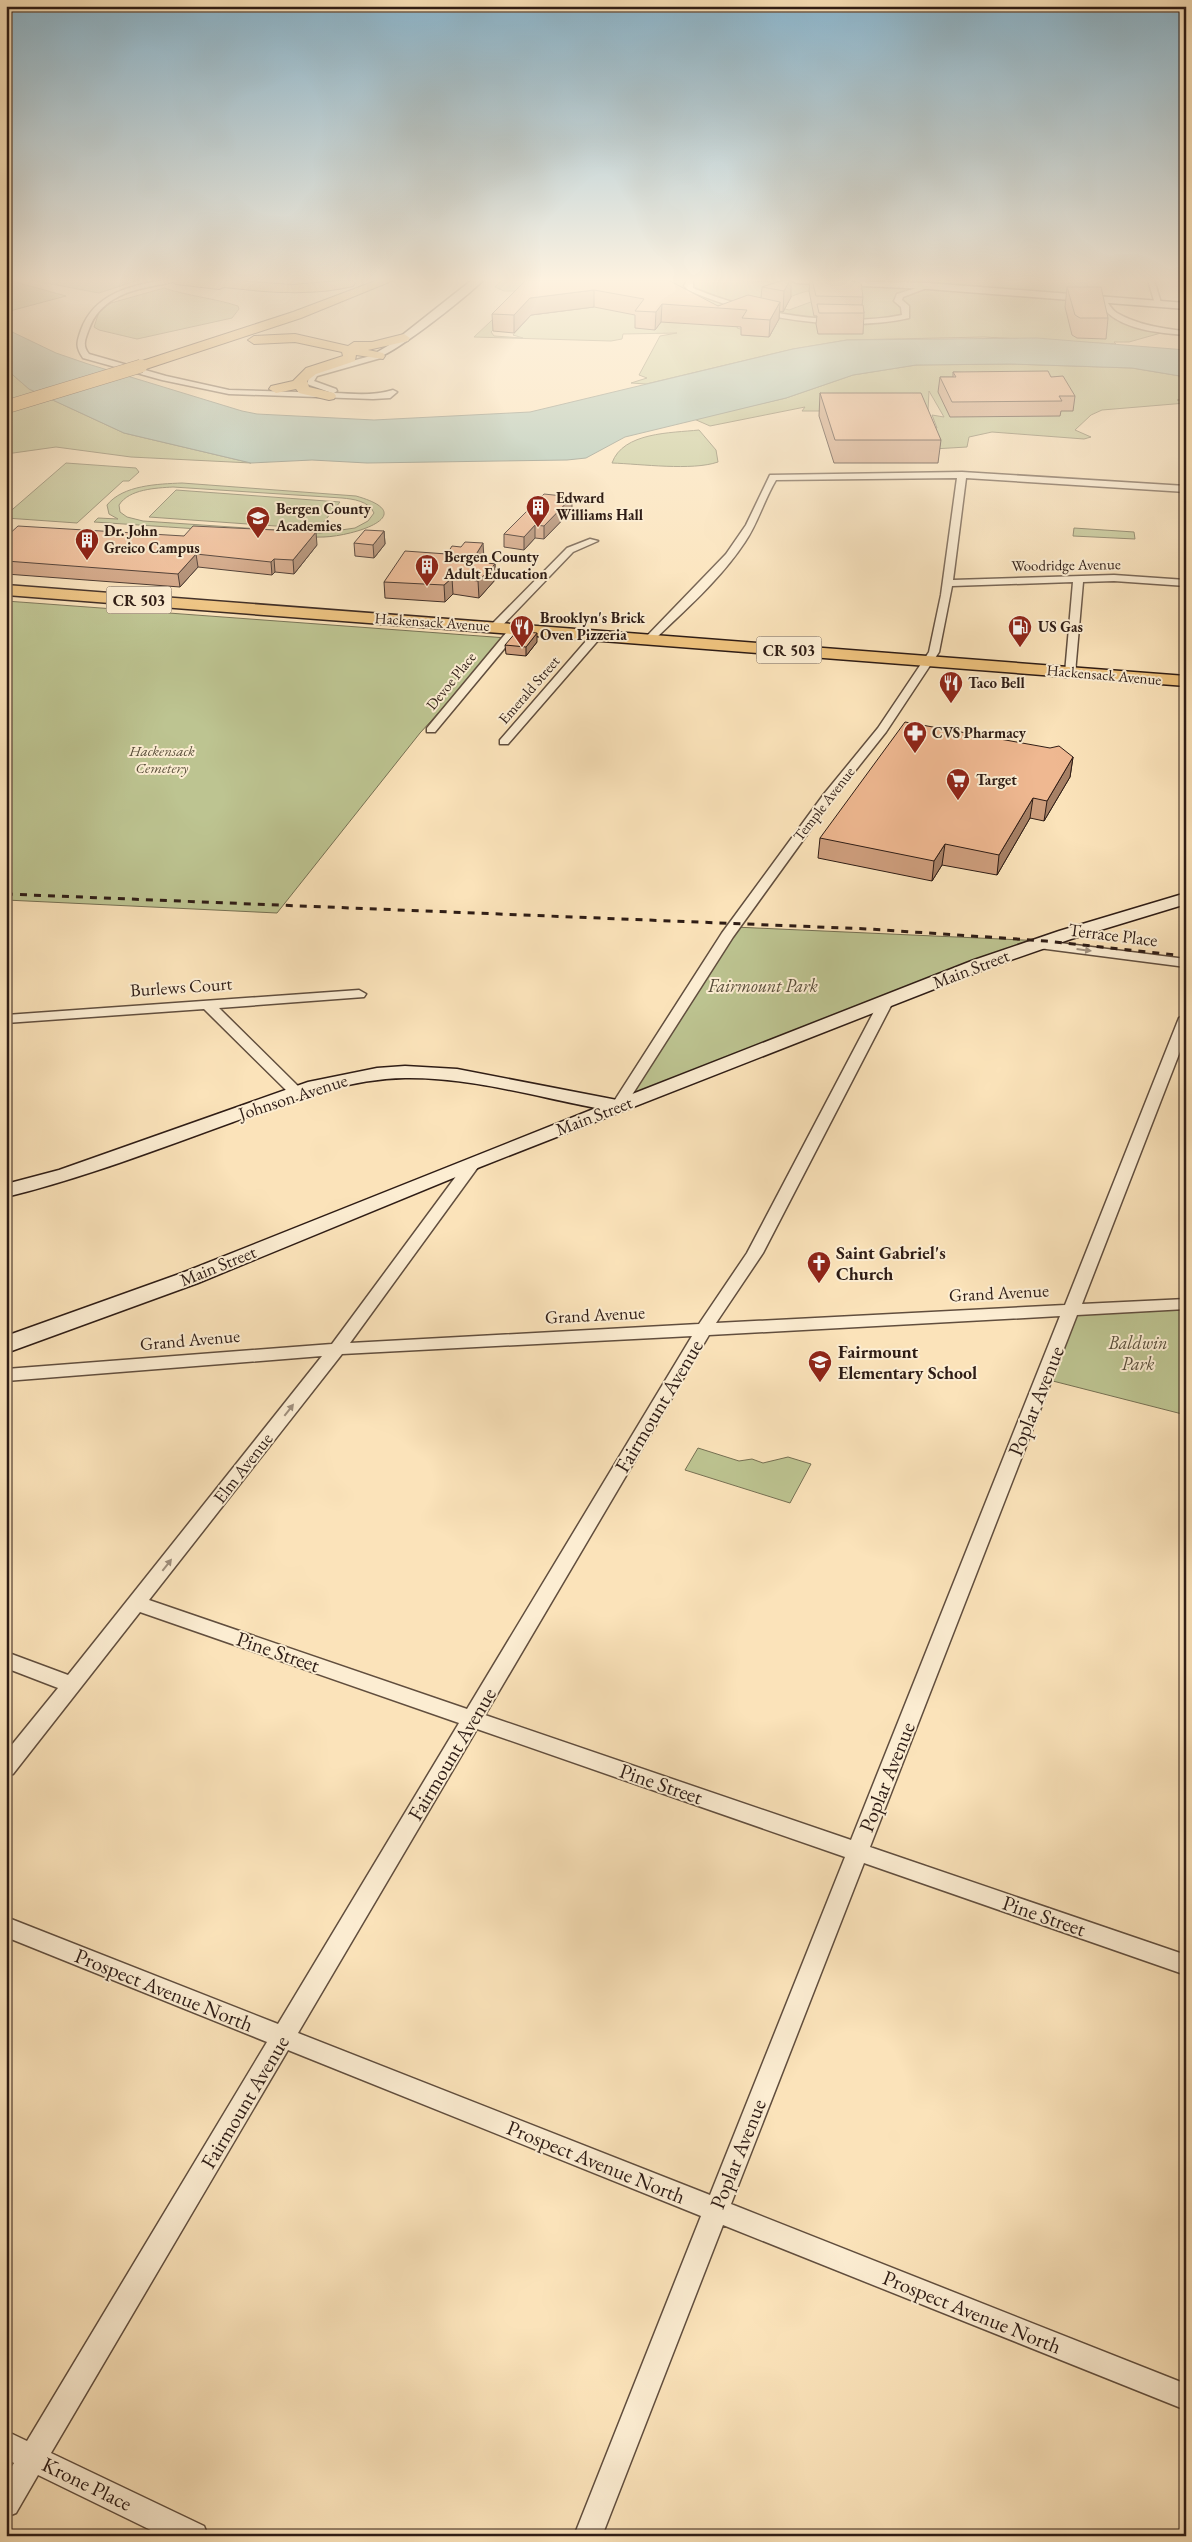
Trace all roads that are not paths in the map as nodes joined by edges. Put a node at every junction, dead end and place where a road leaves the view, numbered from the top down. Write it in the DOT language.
graph roads {
  1 [pos="31,399"];
  2 [pos="6,407"];
  3 [pos="962,475"];
  4 [pos="1186,488"];
  5 [pos="593,541"];
  6 [pos="1078,579"];
  7 [pos="947,583"];
  8 [pos="1186,583"];
  9 [pos="6,590"];
  10 [pos="495,627"];
  11 [pos="515,629"];
  12 [pos="597,635"];
  13 [pos="649,639"];
  14 [pos="930,660"];
  15 [pos="1070,673"];
  16 [pos="1186,682"];
  17 [pos="431,730"];
  18 [pos="504,742"];
  19 [pos="1185,899"];
  20 [pos="1036,944"];
  21 [pos="1186,963"];
  22 [pos="359,994"];
  23 [pos="888,1000"];
  24 [pos="206,1004"];
  25 [pos="1186,1018"];
  26 [pos="6,1019"];
  27 [pos="296,1092"];
  28 [pos="618,1106"];
  29 [pos="472,1163"];
  30 [pos="6,1191"];
  31 [pos="1186,1304"];
  32 [pos="1072,1309"];
  33 [pos="704,1329"];
  34 [pos="6,1345"];
  35 [pos="337,1349"];
  36 [pos="6,1375"];
  37 [pos="136,1603"];
  38 [pos="6,1660"];
  39 [pos="72,1685"];
  40 [pos="473,1719"];
  41 [pos="6,1768"];
  42 [pos="858,1852"];
  43 [pos="6,1928"];
  44 [pos="1186,1965"];
  45 [pos="283,2038"];
  46 [pos="716,2210"];
  47 [pos="1186,2398"];
  48 [pos="6,2445"];
  49 [pos="33,2458"];
  50 [pos="6,2503"];
  51 [pos="194,2536"];
  52 [pos="588,2536"];
  1 -- 2 [label="highway, bridge"];
  3 -- 4 [label="street"];
  3 -- 7 [label="street, Temple Avenue"];
  3 -- 13 [label="street"];
  5 -- 10 [label="street"];
  6 -- 7 [label="street, Woodridge Avenue"];
  6 -- 8 [label="street, Woodridge Avenue"];
  6 -- 15 [label="street"];
  7 -- 14 [label="street, Temple Avenue"];
  9 -- 10 [label="main road, Hackensack Avenue / CR 503"];
  10 -- 11 [label="main road, Hackensack Avenue / CR 503"];
  11 -- 12 [label="main road, Hackensack Avenue / CR 503"];
  11 -- 17 [label="street, Devoe Place"];
  12 -- 13 [label="main road, Hackensack Avenue / CR 503"];
  12 -- 18 [label="street, Emerald Street"];
  13 -- 14 [label="main road, Hackensack Avenue / CR 503"];
  14 -- 15 [label="main road, Hackensack Avenue / CR 503"];
  14 -- 28 [label="street, Temple Avenue"];
  15 -- 16 [label="main road, Hackensack Avenue / CR 503"];
  19 -- 20 [label="main road, Main Street"];
  20 -- 21 [label="street, Terrace Place, one-way"];
  20 -- 23 [label="main road, Main Street"];
  22 -- 24 [label="street, Burlews Court"];
  23 -- 28 [label="main road, Main Street"];
  23 -- 33 [label="street, Fairmount Avenue"];
  24 -- 26 [label="street, Burlews Court"];
  24 -- 27 [label="street"];
  25 -- 32 [label="street, Poplar Avenue"];
  27 -- 28 [label="main road, Johnson Avenue"];
  27 -- 30 [label="main road, Johnson Avenue"];
  28 -- 29 [label="main road, Main Street"];
  29 -- 34 [label="main road, Main Street"];
  29 -- 35 [label="street, Elm Avenue"];
  31 -- 32 [label="street, Grand Avenue"];
  32 -- 33 [label="street, Grand Avenue"];
  32 -- 42 [label="street, Poplar Avenue"];
  33 -- 35 [label="street, Grand Avenue"];
  33 -- 40 [label="street, Fairmount Avenue"];
  35 -- 36 [label="street, Grand Avenue"];
  37 -- 35 [label="street, Elm Avenue, one-way"];
  37 -- 39 [label="street, Elm Avenue"];
  37 -- 40 [label="street, Pine Street"];
  38 -- 39 [label="street"];
  39 -- 41 [label="street, Elm Avenue"];
  40 -- 42 [label="street, Pine Street"];
  40 -- 45 [label="street, Fairmount Avenue"];
  42 -- 44 [label="street, Pine Street"];
  42 -- 46 [label="street, Poplar Avenue"];
  43 -- 45 [label="street, Prospect Avenue North"];
  45 -- 46 [label="street, Prospect Avenue North"];
  45 -- 49 [label="street, Fairmount Avenue"];
  46 -- 47 [label="street, Prospect Avenue North"];
  46 -- 52 [label="street, Poplar Avenue"];
  48 -- 49 [label="street, Krone Place"];
  49 -- 50 [label="street, Fairmount Avenue"];
  49 -- 51 [label="street, Krone Place"];
}
